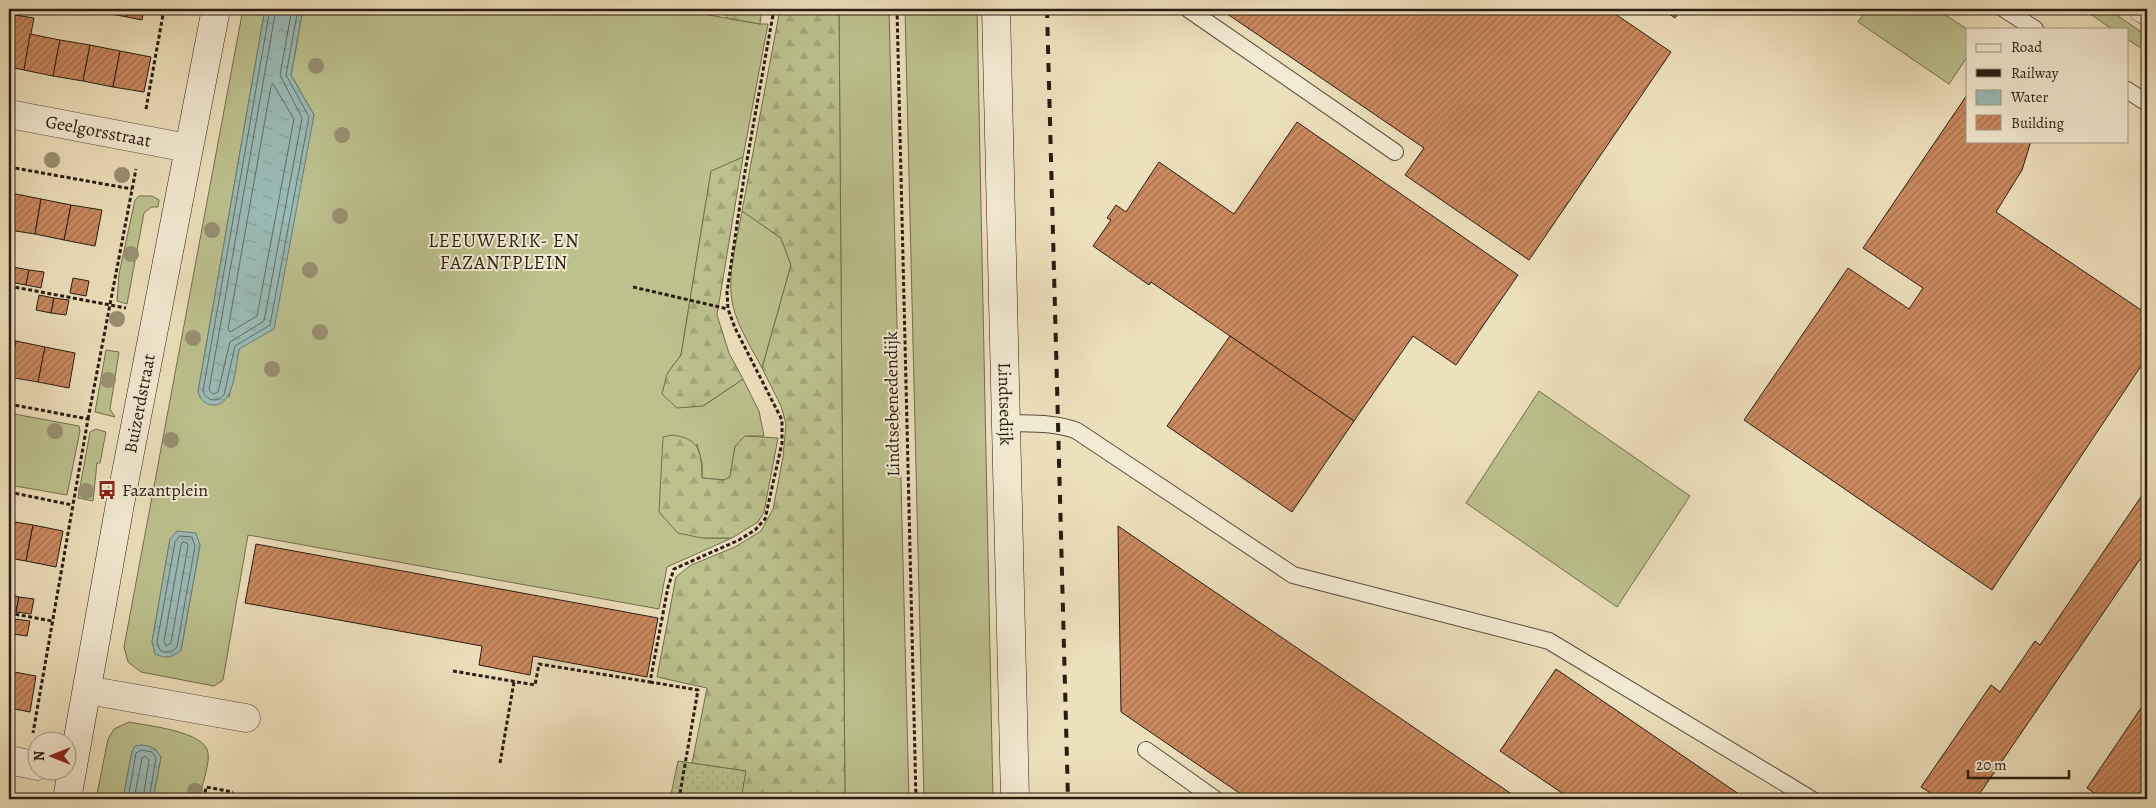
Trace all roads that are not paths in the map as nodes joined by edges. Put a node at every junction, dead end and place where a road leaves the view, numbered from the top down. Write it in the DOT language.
graph roads {
  1 [pos="216,9"];
  2 [pos="996,9"];
  3 [pos="1188,9"];
  4 [pos="2004,9"];
  5 [pos="2143,9"];
  6 [pos="2147,11"];
  7 [pos="2033,28"];
  8 [pos="2128,91"];
  9 [pos="2147,103"];
  10 [pos="9,114"];
  11 [pos="188,148"];
  12 [pos="1395,152"];
  13 [pos="1006,423"];
  14 [pos="87,690"];
  15 [pos="246,718"];
  16 [pos="77,730"];
  17 [pos="1146,750"];
  18 [pos="67,780"];
  19 [pos="67,799"];
  20 [pos="1015,799"];
  21 [pos="1215,799"];
  22 [pos="1811,799"];
  1 -- 11 [label="street, Buizerdstraat"];
  2 -- 13 [label="street, Lindtsedijk"];
  3 -- 12 [label="lane"];
  4 -- 7 [label="lane"];
  5 -- 6 [label="street"];
  8 -- 9 [label="lane"];
  10 -- 11 [label="street, Geelgorsstraat"];
  11 -- 14 [label="street, Buizerdstraat"];
  13 -- 20 [label="street, Lindtsedijk"];
  13 -- 22 [label="lane"];
  14 -- 15 [label="street"];
  14 -- 16 [label="street, Buizerdstraat"];
  17 -- 21 [label="lane"];
  18 -- 19 [label="street, Buizerdstraat"];
}
